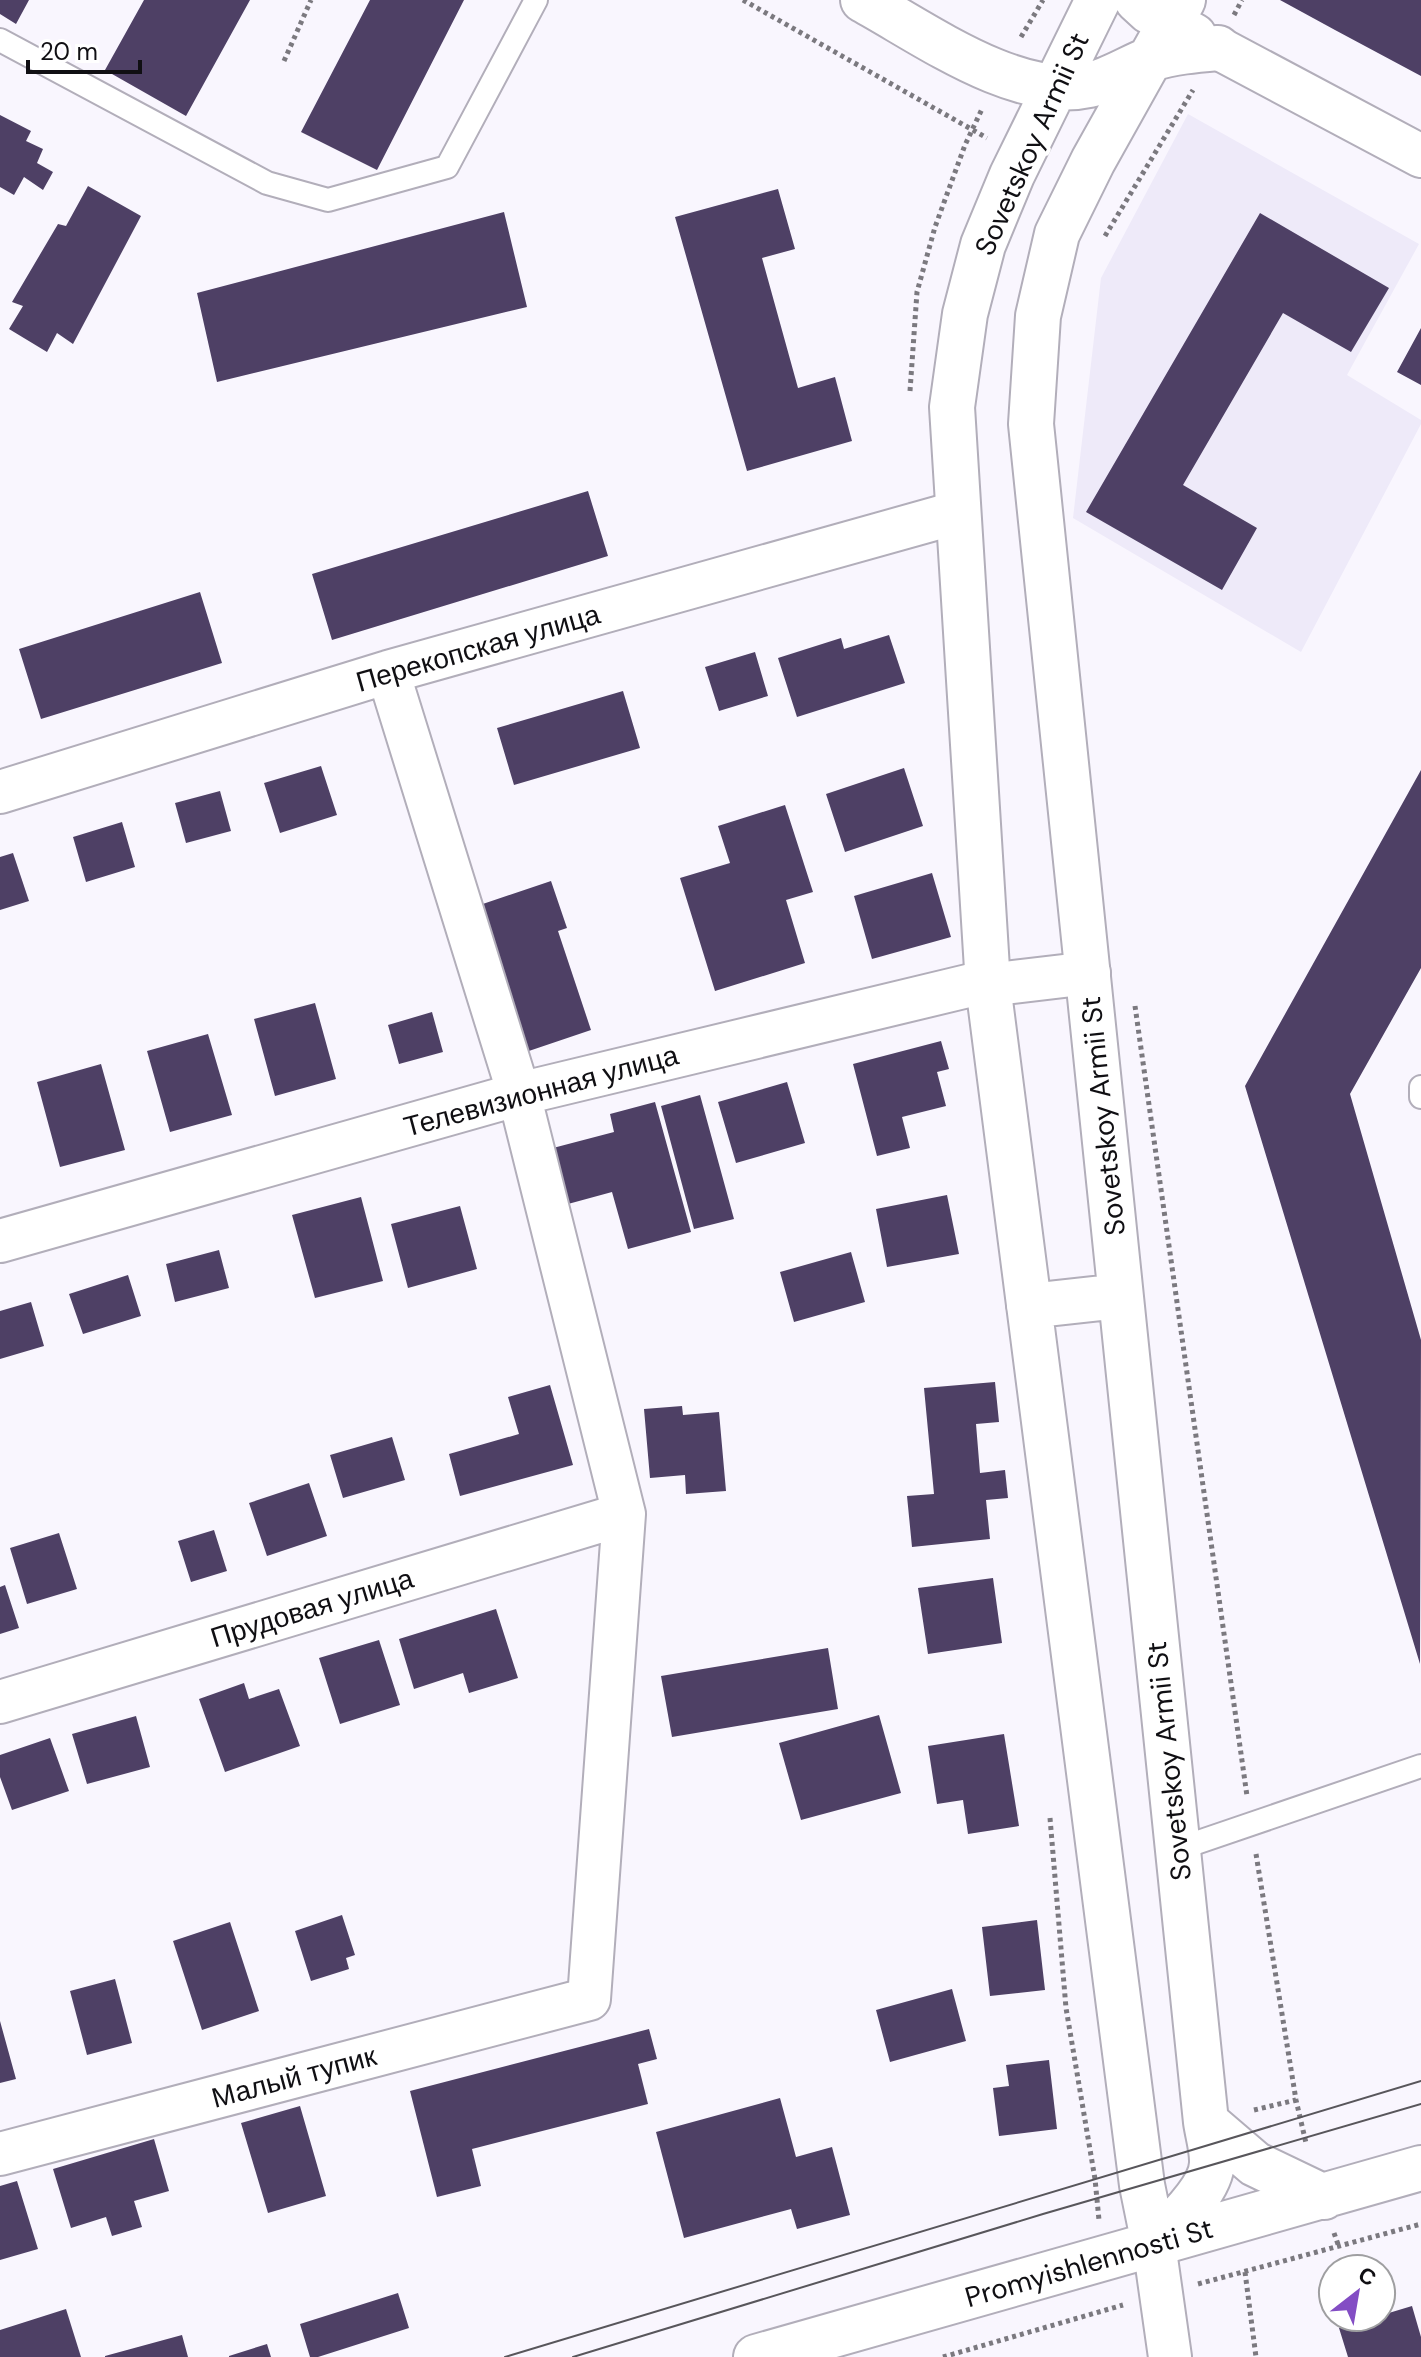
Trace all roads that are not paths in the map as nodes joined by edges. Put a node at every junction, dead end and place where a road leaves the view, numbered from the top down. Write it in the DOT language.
graph roads {
  1 [pos="536,0"];
  2 [pos="863,0"];
  3 [pos="1098,0"];
  4 [pos="1160,21"];
  5 [pos="0,40"];
  6 [pos="1218,48"];
  7 [pos="1050,96"];
  8 [pos="1421,156"];
  9 [pos="1080,186"];
  10 [pos="959,512"];
  11 [pos="388,672"];
  12 [pos="0,792"];
  13 [pos="1089,973"];
  14 [pos="988,985"];
  15 [pos="1421,1087"];
  16 [pos="519,1094"];
  17 [pos="1421,1097"];
  18 [pos="0,1241"];
  19 [pos="1120,1296"];
  20 [pos="1029,1306"];
  21 [pos="624,1514"];
  22 [pos="0,1702"];
  23 [pos="1421,1766"];
  24 [pos="1178,1849"];
  25 [pos="1206,2122"];
  26 [pos="0,2154"];
  27 [pos="1421,2168"];
  28 [pos="1324,2197"];
  29 [pos="1154,2244"];
  30 [pos="756,2357"];
  31 [pos="1170,2357"];
  1 -- 5 [label="lane"];
  2 -- 7 [label="main road"];
  3 -- 7 [label="main road, Sovetskoy Armii St"];
  4 -- 6 [label="main road"];
  4 -- 7 [label="main road"];
  4 -- 9 [label="main road, Sovetskoy Armii St"];
  6 -- 8 [label="street"];
  7 -- 9 [label="main road"];
  7 -- 10 [label="main road, Sovetskoy Armii St"];
  9 -- 13 [label="main road, Sovetskoy Armii St"];
  10 -- 11 [label="street, Перекопская улица"];
  10 -- 14 [label="main road, Sovetskoy Armii St"];
  11 -- 12 [label="street, Перекопская улица"];
  11 -- 16 [label="street"];
  13 -- 14 [label="street, Телевизионная улица"];
  13 -- 19 [label="main road, Sovetskoy Armii St"];
  14 -- 16 [label="street, Телевизионная улица"];
  14 -- 20 [label="main road, Sovetskoy Armii St"];
  15 -- 17 [label="lane"];
  16 -- 18 [label="street, Телевизионная улица"];
  16 -- 21 [label="street"];
  19 -- 20 [label="main road"];
  19 -- 24 [label="main road, Sovetskoy Armii St"];
  20 -- 29 [label="main road, Sovetskoy Armii St"];
  21 -- 22 [label="street, Прудовая улица"];
  21 -- 26 [label="street, Малый тупик"];
  23 -- 24 [label="lane"];
  24 -- 25 [label="main road, Sovetskoy Armii St"];
  25 -- 28 [label="main road"];
  25 -- 29 [label="main road, Sovetskoy Armii St"];
  27 -- 28 [label="main road, Promyishlennosti St"];
  28 -- 29 [label="main road, Promyishlennosti St"];
  29 -- 30 [label="main road, Promyishlennosti St"];
  29 -- 31 [label="street, Sovetskoy Armii St"];
}
